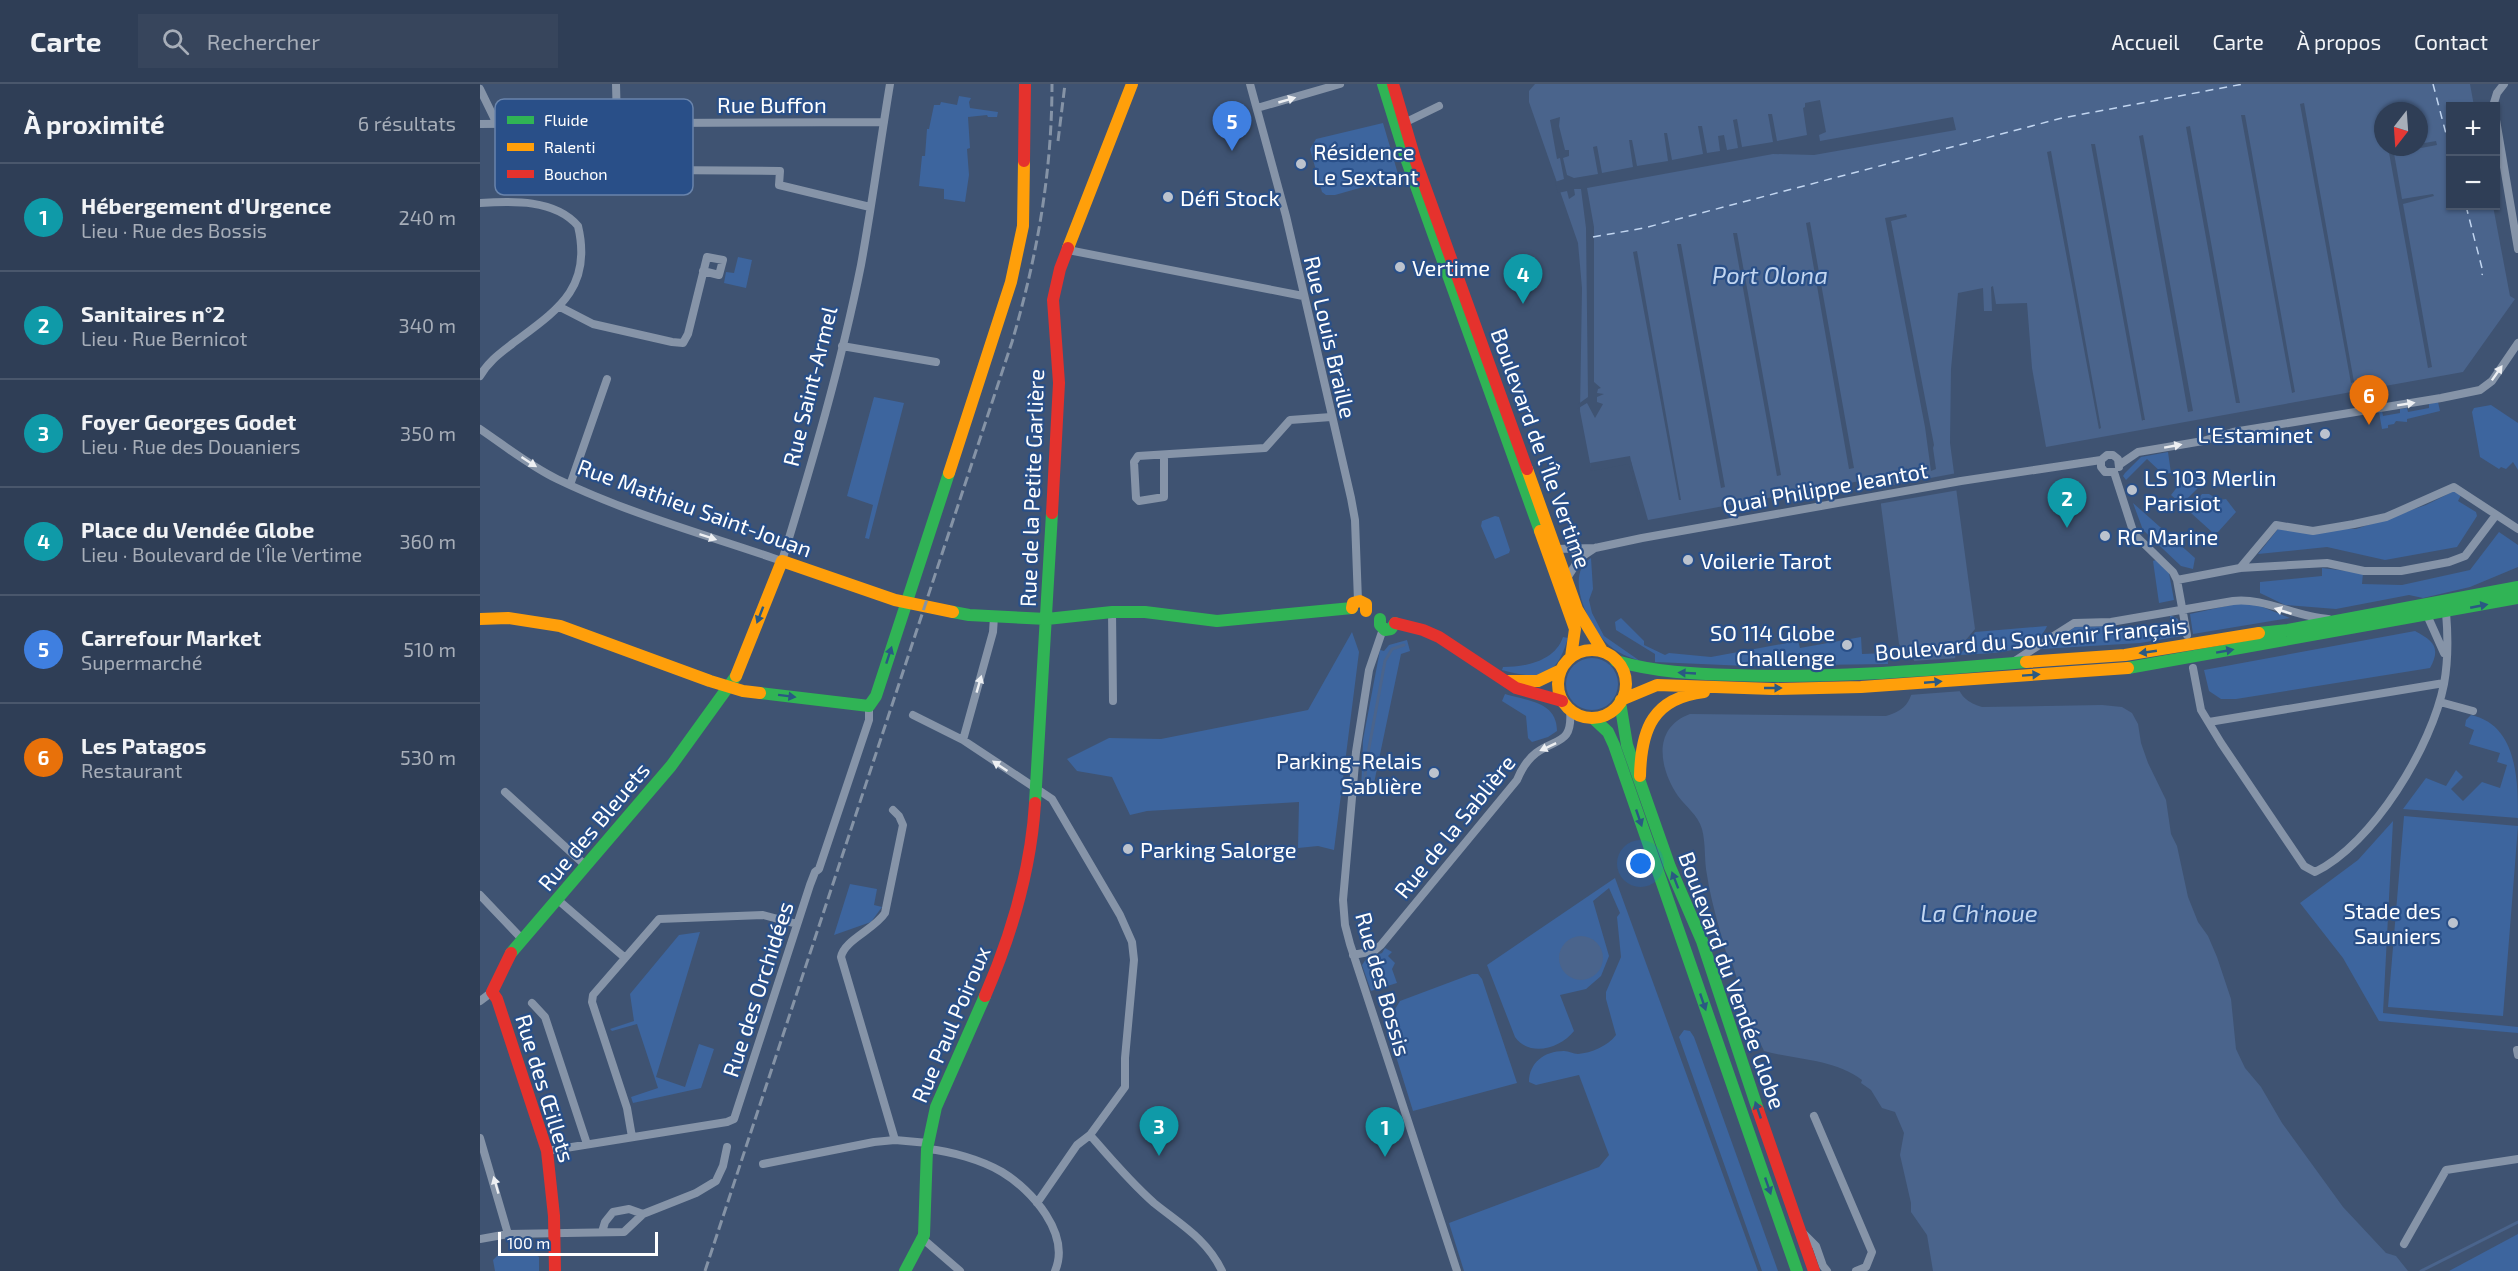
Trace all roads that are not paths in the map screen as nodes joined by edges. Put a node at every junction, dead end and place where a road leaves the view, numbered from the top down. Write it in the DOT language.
graph roads {
  1 [pos="616,84"];
  2 [pos="890,84"];
  3 [pos="1025,84"];
  4 [pos="1132,84"];
  5 [pos="1250,84"];
  6 [pos="1340,84"];
  7 [pos="1383,84"];
  8 [pos="1393,84"];
  9 [pos="2504,84"];
  10 [pos="480,90"];
  11 [pos="616,99"];
  12 [pos="2494,102"];
  13 [pos="1439,106"];
  14 [pos="1257,108"];
  15 [pos="495,120"];
  16 [pos="884,122"];
  17 [pos="693,123"];
  18 [pos="1404,123"];
  19 [pos="2500,143"];
  20 [pos="693,170"];
  21 [pos="480,203"];
  22 [pos="870,207"];
  23 [pos="2518,249"];
  24 [pos="1068,250"];
  25 [pos="703,271"];
  26 [pos="1303,296"];
  27 [pos="560,307"];
  28 [pos="2518,343"];
  29 [pos="842,346"];
  30 [pos="936,362"];
  31 [pos="480,376"];
  32 [pos="607,379"];
  33 [pos="1331,417"];
  34 [pos="480,429"];
  35 [pos="1164,455"];
  36 [pos="2101,460"];
  37 [pos="2117,469"];
  38 [pos="570,485"];
  39 [pos="2496,515"];
  40 [pos="2518,529"];
  41 [pos="1595,548"];
  42 [pos="1556,549"];
  43 [pos="782,561"];
  44 [pos="2240,568"];
  45 [pos="1567,578"];
  46 [pos="2177,580"];
  47 [pos="2518,587"];
  48 [pos="2518,598"];
  49 [pos="907,603"];
  50 [pos="1355,604"];
  51 [pos="2182,609"];
  52 [pos="1112,612"];
  53 [pos="2446,612"];
  54 [pos="2427,615"];
  55 [pos="994,617"];
  56 [pos="480,620"];
  57 [pos="1047,620"];
  58 [pos="2341,620"];
  59 [pos="1386,624"];
  60 [pos="2187,635"];
  61 [pos="1603,652"];
  62 [pos="2446,656"];
  63 [pos="1571,657"];
  64 [pos="1616,661"];
  65 [pos="2008,664"];
  66 [pos="2193,669"];
  67 [pos="1561,670"];
  68 [pos="1972,673"];
  69 [pos="1893,679"];
  70 [pos="1503,680"];
  71 [pos="2444,683"];
  72 [pos="1731,687"];
  73 [pos="729,688"];
  74 [pos="1113,701"];
  75 [pos="1621,701"];
  76 [pos="2440,702"];
  77 [pos="1566,705"];
  78 [pos="869,706"];
  79 [pos="2473,711"];
  80 [pos="913,715"];
  81 [pos="1593,718"];
  82 [pos="2209,722"];
  83 [pos="963,741"];
  84 [pos="1640,783"];
  85 [pos="1037,791"];
  86 [pos="504,792"];
  87 [pos="893,810"];
  88 [pos="585,865"];
  89 [pos="480,895"];
  90 [pos="558,900"];
  91 [pos="797,924"];
  92 [pos="522,939"];
  93 [pos="1353,955"];
  94 [pos="624,957"];
  95 [pos="492,992"];
  96 [pos="480,1001"];
  97 [pos="532,1003"];
  98 [pos="2517,1050"];
  99 [pos="2518,1055"];
  100 [pos="1814,1116"];
  101 [pos="1090,1135"];
  102 [pos="632,1137"];
  103 [pos="480,1138"];
  104 [pos="895,1140"];
  105 [pos="587,1144"];
  106 [pos="928,1146"];
  107 [pos="727,1147"];
  108 [pos="547,1151"];
  109 [pos="2518,1159"];
  110 [pos="763,1164"];
  111 [pos="1038,1203"];
  112 [pos="643,1214"];
  113 [pos="1801,1230"];
  114 [pos="602,1232"];
  115 [pos="508,1234"];
  116 [pos="554,1234"];
  117 [pos="480,1239"];
  118 [pos="923,1239"];
  119 [pos="2404,1244"];
  120 [pos="555,1271"];
  121 [pos="905,1271"];
  122 [pos="960,1271"];
  123 [pos="1055,1271"];
  124 [pos="1222,1271"];
  125 [pos="1457,1271"];
  126 [pos="1797,1271"];
  127 [pos="1814,1271"];
  128 [pos="1827,1271"];
  129 [pos="1856,1271"];
  1 -- 11 [label="street"];
  2 -- 16 [label="street, Rue Saint-Armel"];
  3 -- 49 [label="main road"];
  4 -- 24 [label="main road, Rue de la Petite Garlière"];
  5 -- 14 [label="street, Rue Louis Braille"];
  14 -- 6 [label="street, one-way"];
  7 -- 63 [label="main road, Boulevard de l'Île Vertime"];
  8 -- 18 [label="main road, Boulevard de l'Île Vertime"];
  9 -- 12 [label="street"];
  10 -- 15 [label="street"];
  13 -- 18 [label="street"];
  14 -- 26 [label="street, Rue Louis Braille"];
  16 -- 17 [label="street, Rue Buffon"];
  16 -- 22 [label="street, Rue Saint-Armel"];
  18 -- 42 [label="main road, Boulevard de l'Île Vertime"];
  19 -- 23 [label="street"];
  20 -- 22 [label="street"];
  21 -- 27 [label="street"];
  22 -- 29 [label="street, Rue Saint-Armel"];
  24 -- 26 [label="street"];
  24 -- 57 [label="main road, Rue de la Petite Garlière"];
  25 -- 27 [label="street"];
  26 -- 33 [label="street, Rue Louis Braille"];
  27 -- 31 [label="street"];
  37 -- 28 [label="street, one-way"];
  29 -- 30 [label="street"];
  29 -- 43 [label="street, Rue Saint-Armel"];
  32 -- 38 [label="street"];
  33 -- 35 [label="street"];
  33 -- 50 [label="street, Rue Louis Braille"];
  34 -- 38 [label="street, Rue Mathieu Saint-Jouan, one-way"];
  35 -- 35 [label="street"];
  36 -- 37 [label="street"];
  36 -- 37 [label="street"];
  36 -- 41 [label="street, Quai Philippe Jeantot"];
  37 -- 46 [label="street"];
  38 -- 43 [label="street, Rue Mathieu Saint-Jouan, one-way"];
  39 -- 40 [label="street"];
  39 -- 44 [label="street"];
  39 -- 44 [label="street"];
  41 -- 42 [label="street, Quai Philippe Jeantot"];
  41 -- 45 [label="street"];
  42 -- 45 [label="main road, Boulevard de l'Île Vertime"];
  43 -- 49 [label="main road, Rue Mathieu Saint-Jouan"];
  43 -- 73 [label="main road, Rue Saint-Armel, one-way"];
  44 -- 46 [label="street"];
  45 -- 61 [label="main road, Boulevard de l'Île Vertime"];
  46 -- 51 [label="street"];
  47 -- 58 [label="main road, Boulevard du Souvenir Français"];
  53 -- 48 [label="main road, Boulevard du Souvenir Français, one-way"];
  49 -- 55 [label="main road, Rue Mathieu Saint-Jouan"];
  78 -- 49 [label="main road, one-way"];
  50 -- 52 [label="main road, Rue Mathieu Saint-Jouan"];
  50 -- 59 [label="main road, Rue Mathieu Saint-Jouan"];
  58 -- 51 [label="street, one-way"];
  51 -- 60 [label="street"];
  51 -- 65 [label="street"];
  52 -- 57 [label="main road, Rue Mathieu Saint-Jouan"];
  52 -- 74 [label="street"];
  53 -- 54 [label="main road, Boulevard du Souvenir Français"];
  53 -- 62 [label="street"];
  54 -- 62 [label="street"];
  68 -- 54 [label="main road, Boulevard du Souvenir Français, one-way"];
  55 -- 57 [label="main road, Rue Mathieu Saint-Jouan"];
  83 -- 55 [label="street, one-way"];
  56 -- 73 [label="main road"];
  57 -- 85 [label="main road, Rue de la Petite Garlière"];
  58 -- 65 [label="main road, Boulevard du Souvenir Français, one-way"];
  59 -- 70 [label="main road"];
  59 -- 93 [label="street, Rue des Bossis"];
  61 -- 63 [label="main road"];
  61 -- 64 [label="main road"];
  62 -- 71 [label="street"];
  63 -- 67 [label="main road"];
  69 -- 64 [label="main road, Boulevard du Souvenir Français, one-way"];
  64 -- 75 [label="main road"];
  65 -- 68 [label="main road, Boulevard du Souvenir Français"];
  66 -- 82 [label="street"];
  67 -- 70 [label="main road"];
  67 -- 77 [label="main road"];
  68 -- 69 [label="main road, Boulevard du Souvenir Français"];
  72 -- 69 [label="main road, Boulevard du Souvenir Français, one-way"];
  70 -- 77 [label="main road"];
  71 -- 76 [label="street"];
  71 -- 82 [label="street"];
  72 -- 75 [label="main road, Boulevard du Souvenir Français"];
  72 -- 84 [label="main road"];
  73 -- 78 [label="main road, one-way"];
  73 -- 88 [label="main road, Rue des Bleuets"];
  75 -- 81 [label="main road"];
  75 -- 84 [label="main road, Boulevard du Vendée Globe"];
  76 -- 79 [label="street"];
  76 -- 82 [label="street"];
  77 -- 81 [label="main road"];
  77 -- 93 [label="street, Rue de la Sablière, one-way"];
  78 -- 91 [label="street, Rue des Orchidées"];
  80 -- 83 [label="street"];
  81 -- 126 [label="main road, Boulevard du Vendée Globe, one-way"];
  85 -- 83 [label="street, one-way"];
  113 -- 84 [label="main road, Boulevard du Vendée Globe, one-way"];
  85 -- 101 [label="street"];
  85 -- 106 [label="main road, Rue Paul Poiroux"];
  86 -- 88 [label="street"];
  87 -- 104 [label="street"];
  88 -- 90 [label="main road, Rue des Bleuets"];
  89 -- 92 [label="street"];
  90 -- 92 [label="main road, Rue des Bleuets"];
  90 -- 94 [label="street"];
  91 -- 94 [label="street"];
  91 -- 102 [label="street, Rue des Orchidées"];
  92 -- 95 [label="main road, Rue des Bleuets"];
  93 -- 125 [label="street, Rue des Bossis"];
  94 -- 102 [label="street"];
  95 -- 96 [label="street"];
  95 -- 108 [label="main road, Rue des Œillets"];
  97 -- 105 [label="street"];
  98 -- 99 [label="street"];
  100 -- 129 [label="street"];
  101 -- 111 [label="street"];
  101 -- 124 [label="street"];
  102 -- 105 [label="street"];
  115 -- 103 [label="street, one-way"];
  104 -- 106 [label="street"];
  104 -- 110 [label="street"];
  105 -- 108 [label="street"];
  106 -- 111 [label="street"];
  106 -- 118 [label="main road, Rue Paul Poiroux"];
  107 -- 112 [label="street"];
  108 -- 116 [label="main road, Rue des Œillets"];
  109 -- 119 [label="street"];
  111 -- 123 [label="street"];
  112 -- 114 [label="street"];
  112 -- 114 [label="street"];
  113 -- 127 [label="main road, Boulevard du Vendée Globe"];
  113 -- 128 [label="street"];
  114 -- 116 [label="street"];
  115 -- 116 [label="street"];
  115 -- 117 [label="street"];
  116 -- 120 [label="main road, Rue des Œillets"];
  118 -- 121 [label="main road, Rue Paul Poiroux"];
  118 -- 122 [label="street"];
}
